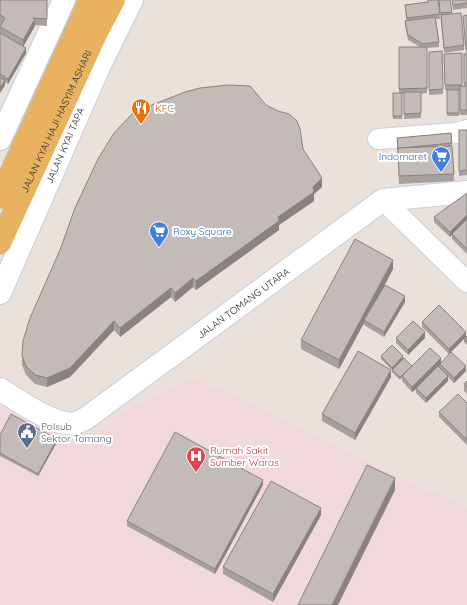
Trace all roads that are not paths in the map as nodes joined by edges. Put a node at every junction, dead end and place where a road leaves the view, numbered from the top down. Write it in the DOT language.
graph roads {
  1 [pos="64,0"];
  2 [pos="90,0"];
  3 [pos="114,0"];
  4 [pos="132,0"];
  5 [pos="467,130"];
  6 [pos="0,139"];
  7 [pos="378,139"];
  8 [pos="467,192"];
  9 [pos="0,197"];
  10 [pos="383,200"];
  11 [pos="0,243"];
  12 [pos="467,282"];
  13 [pos="0,293"];
  14 [pos="0,389"];
  1 -- 6 [label="street"];
  2 -- 9 [label="main road, JALAN KYAI HAJI HASYIM ASHARI"];
  3 -- 11 [label="main road, JALAN KYAI HAJI HASYIM ASHARI"];
  4 -- 13 [label="street, JALAN KYAI TAPA"];
  5 -- 7 [label="street"];
  8 -- 10 [label="street"];
  10 -- 12 [label="street"];
  10 -- 14 [label="street, JALAN TOMANG UTARA"];
}
